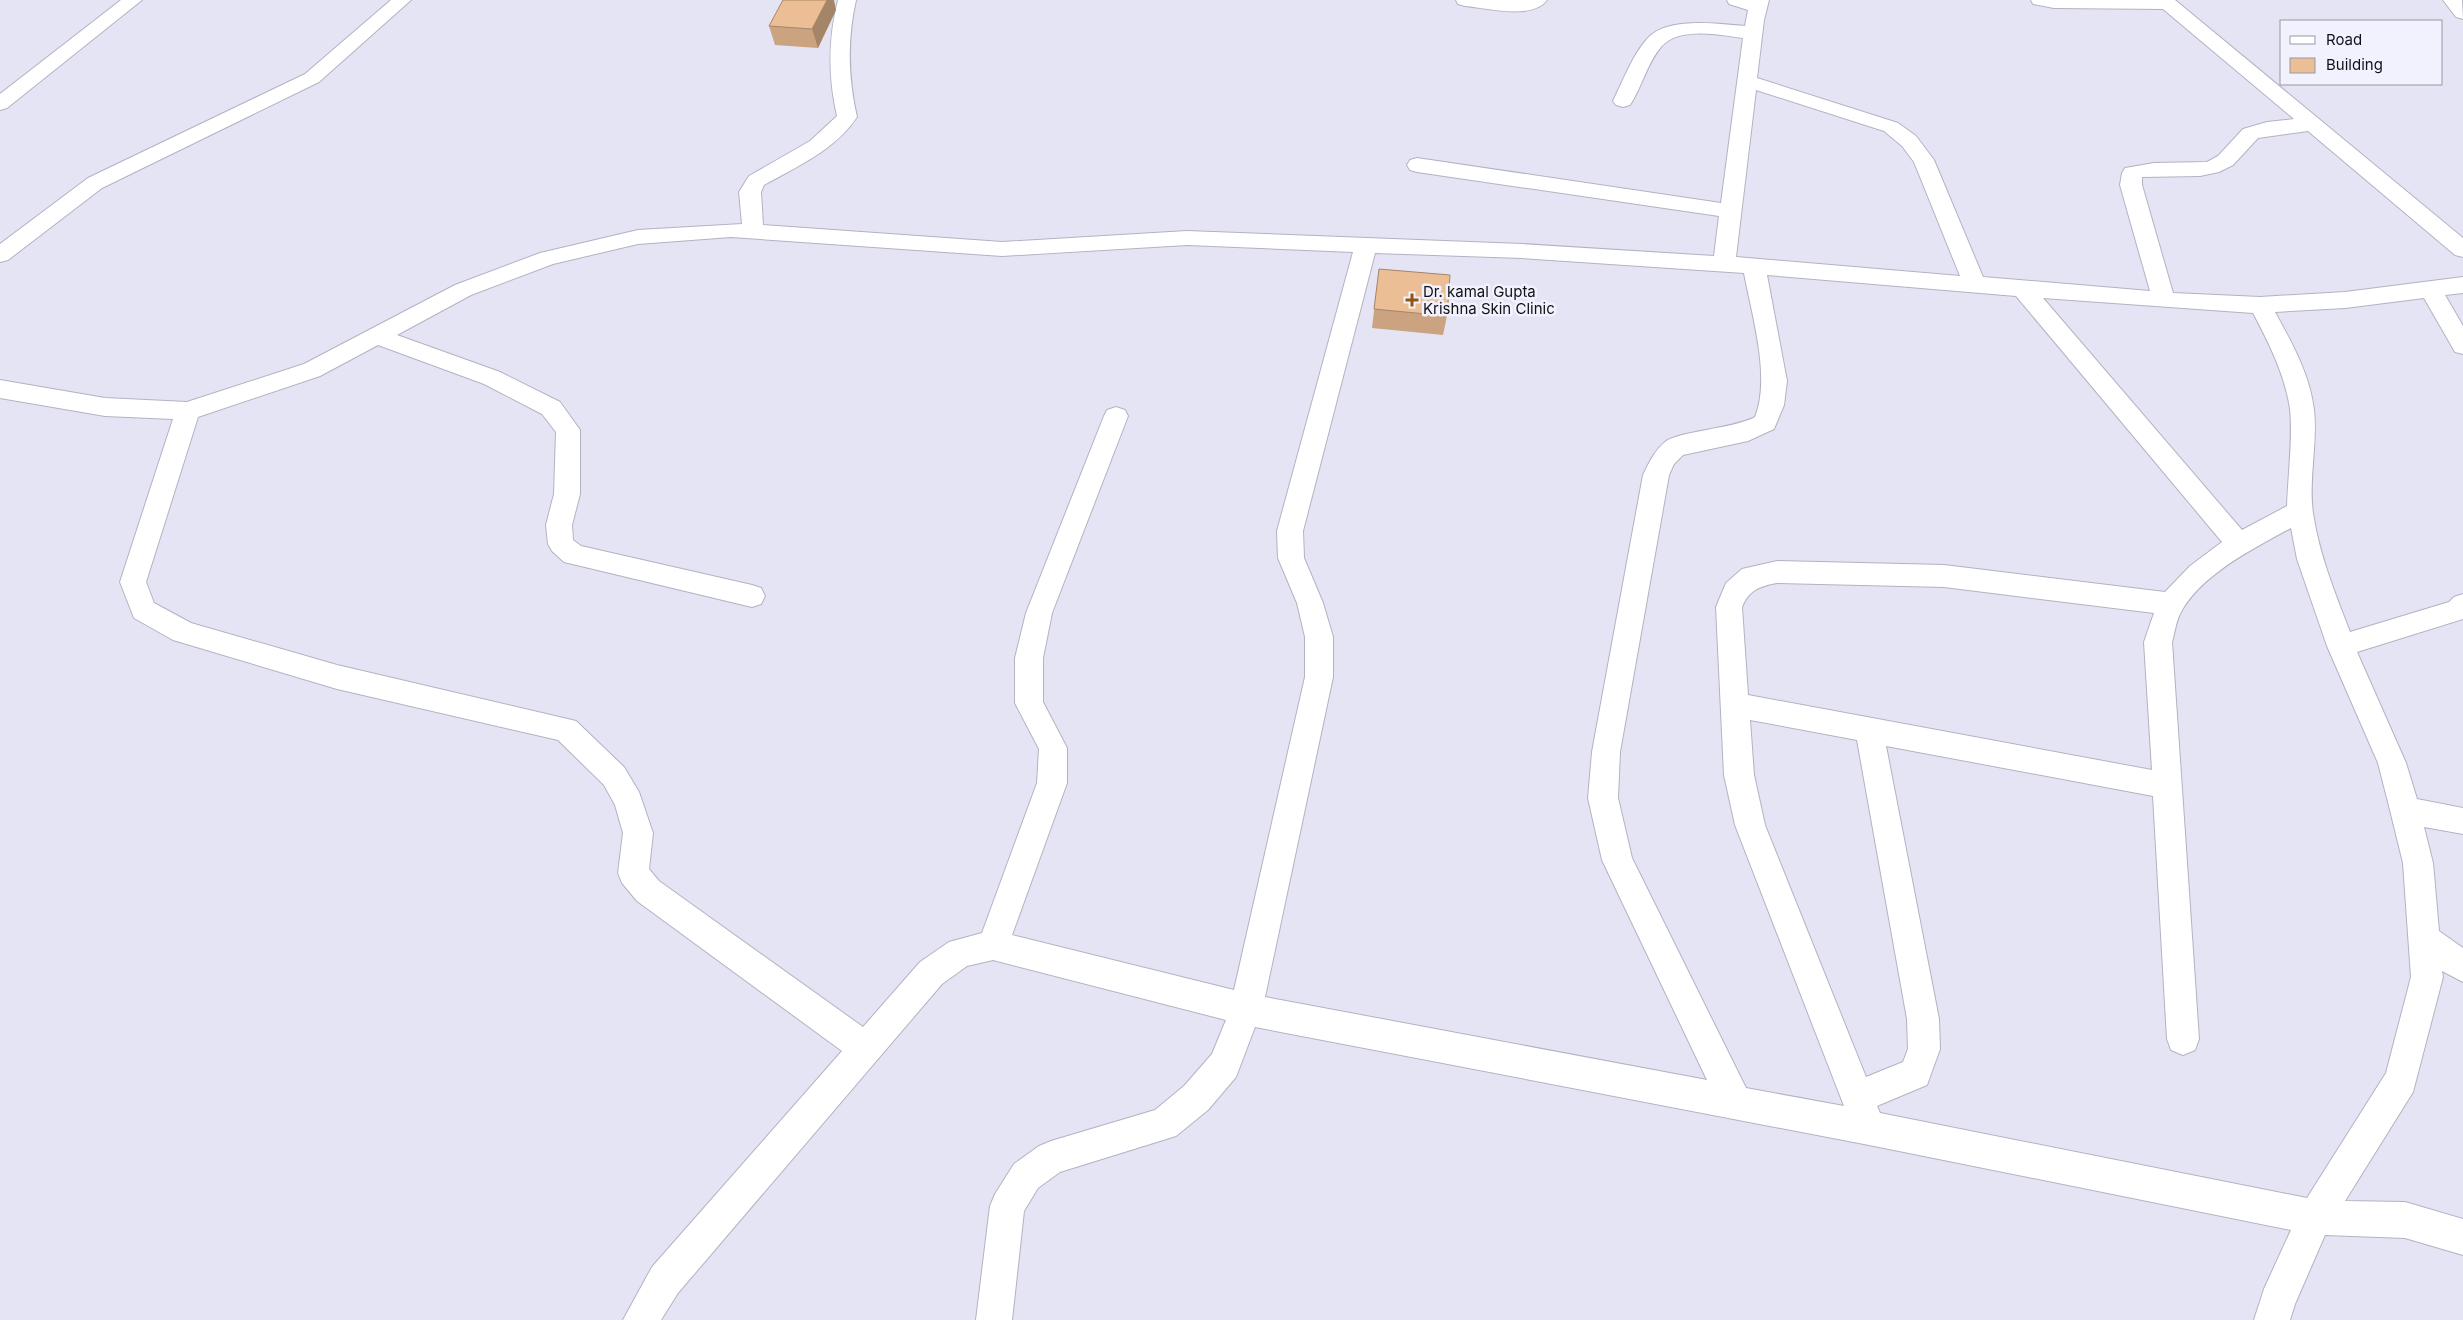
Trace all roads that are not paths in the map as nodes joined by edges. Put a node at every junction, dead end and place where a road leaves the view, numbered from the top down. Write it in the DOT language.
graph roads {
  1 [pos="133,0"];
  2 [pos="402,0"];
  3 [pos="847,0"];
  4 [pos="1465,0"];
  5 [pos="1538,0"];
  6 [pos="1736,0"];
  7 [pos="2040,0"];
  8 [pos="2452,0"];
  9 [pos="2165,1"];
  10 [pos="1759,3"];
  11 [pos="2463,13"];
  12 [pos="1754,33"];
  13 [pos="1747,82"];
  14 [pos="1623,101"];
  15 [pos="0,104"];
  16 [pos="2312,124"];
  17 [pos="1417,165"];
  18 [pos="1730,211"];
  19 [pos="753,232"];
  20 [pos="1366,246"];
  21 [pos="2463,250"];
  22 [pos="0,255"];
  23 [pos="1724,264"];
  24 [pos="1754,267"];
  25 [pos="1975,285"];
  26 [pos="2463,285"];
  27 [pos="2023,289"];
  28 [pos="2430,289"];
  29 [pos="2164,300"];
  30 [pos="2260,305"];
  31 [pos="376,336"];
  32 [pos="2463,346"];
  33 [pos="0,390"];
  34 [pos="188,411"];
  35 [pos="1116,416"];
  36 [pos="2300,511"];
  37 [pos="2239,544"];
  38 [pos="752,596"];
  39 [pos="2172,604"];
  40 [pos="2463,605"];
  41 [pos="2341,646"];
  42 [pos="1735,705"];
  43 [pos="1869,730"];
  44 [pos="2167,786"];
  45 [pos="2405,810"];
  46 [pos="2463,821"];
  47 [pos="2423,938"];
  48 [pos="993,945"];
  49 [pos="2463,967"];
  50 [pos="1246,1009"];
  51 [pos="2183,1039"];
  52 [pos="866,1050"];
  53 [pos="1857,1098"];
  54 [pos="1735,1102"];
  55 [pos="1868,1128"];
  56 [pos="2315,1217"];
  57 [pos="2463,1237"];
  58 [pos="641,1320"];
  59 [pos="994,1320"];
  60 [pos="2272,1320"];
  1 -- 15 [label="street"];
  2 -- 22 [label="street"];
  3 -- 19 [label="street"];
  4 -- 5 [label="street"];
  6 -- 10 [label="street"];
  7 -- 9 [label="street"];
  8 -- 11 [label="street"];
  9 -- 16 [label="street"];
  10 -- 12 [label="street"];
  12 -- 13 [label="street"];
  12 -- 14 [label="street"];
  13 -- 18 [label="street"];
  13 -- 25 [label="street"];
  16 -- 21 [label="street"];
  16 -- 29 [label="street"];
  17 -- 18 [label="street"];
  18 -- 23 [label="street"];
  19 -- 20 [label="street"];
  19 -- 31 [label="street"];
  20 -- 23 [label="street"];
  20 -- 50 [label="street"];
  23 -- 24 [label="street"];
  24 -- 25 [label="street"];
  24 -- 54 [label="street"];
  25 -- 27 [label="street"];
  26 -- 28 [label="street"];
  27 -- 29 [label="street"];
  27 -- 37 [label="street"];
  28 -- 30 [label="street"];
  28 -- 32 [label="street"];
  29 -- 30 [label="street"];
  30 -- 36 [label="street"];
  31 -- 34 [label="street"];
  31 -- 38 [label="street"];
  33 -- 34 [label="street"];
  34 -- 52 [label="street"];
  35 -- 48 [label="street"];
  36 -- 37 [label="street"];
  36 -- 41 [label="street"];
  37 -- 39 [label="street"];
  39 -- 42 [label="street"];
  39 -- 44 [label="street"];
  40 -- 41 [label="street"];
  41 -- 45 [label="street"];
  42 -- 43 [label="street"];
  42 -- 53 [label="street"];
  43 -- 44 [label="street"];
  43 -- 53 [label="street"];
  44 -- 51 [label="street"];
  45 -- 46 [label="street"];
  45 -- 47 [label="street"];
  47 -- 49 [label="street"];
  47 -- 56 [label="street"];
  48 -- 50 [label="street"];
  48 -- 52 [label="street"];
  50 -- 54 [label="street"];
  50 -- 59 [label="street"];
  52 -- 58 [label="street"];
  53 -- 55 [label="street"];
  54 -- 55 [label="street"];
  55 -- 56 [label="street"];
  56 -- 57 [label="street"];
  56 -- 60 [label="street"];
}
